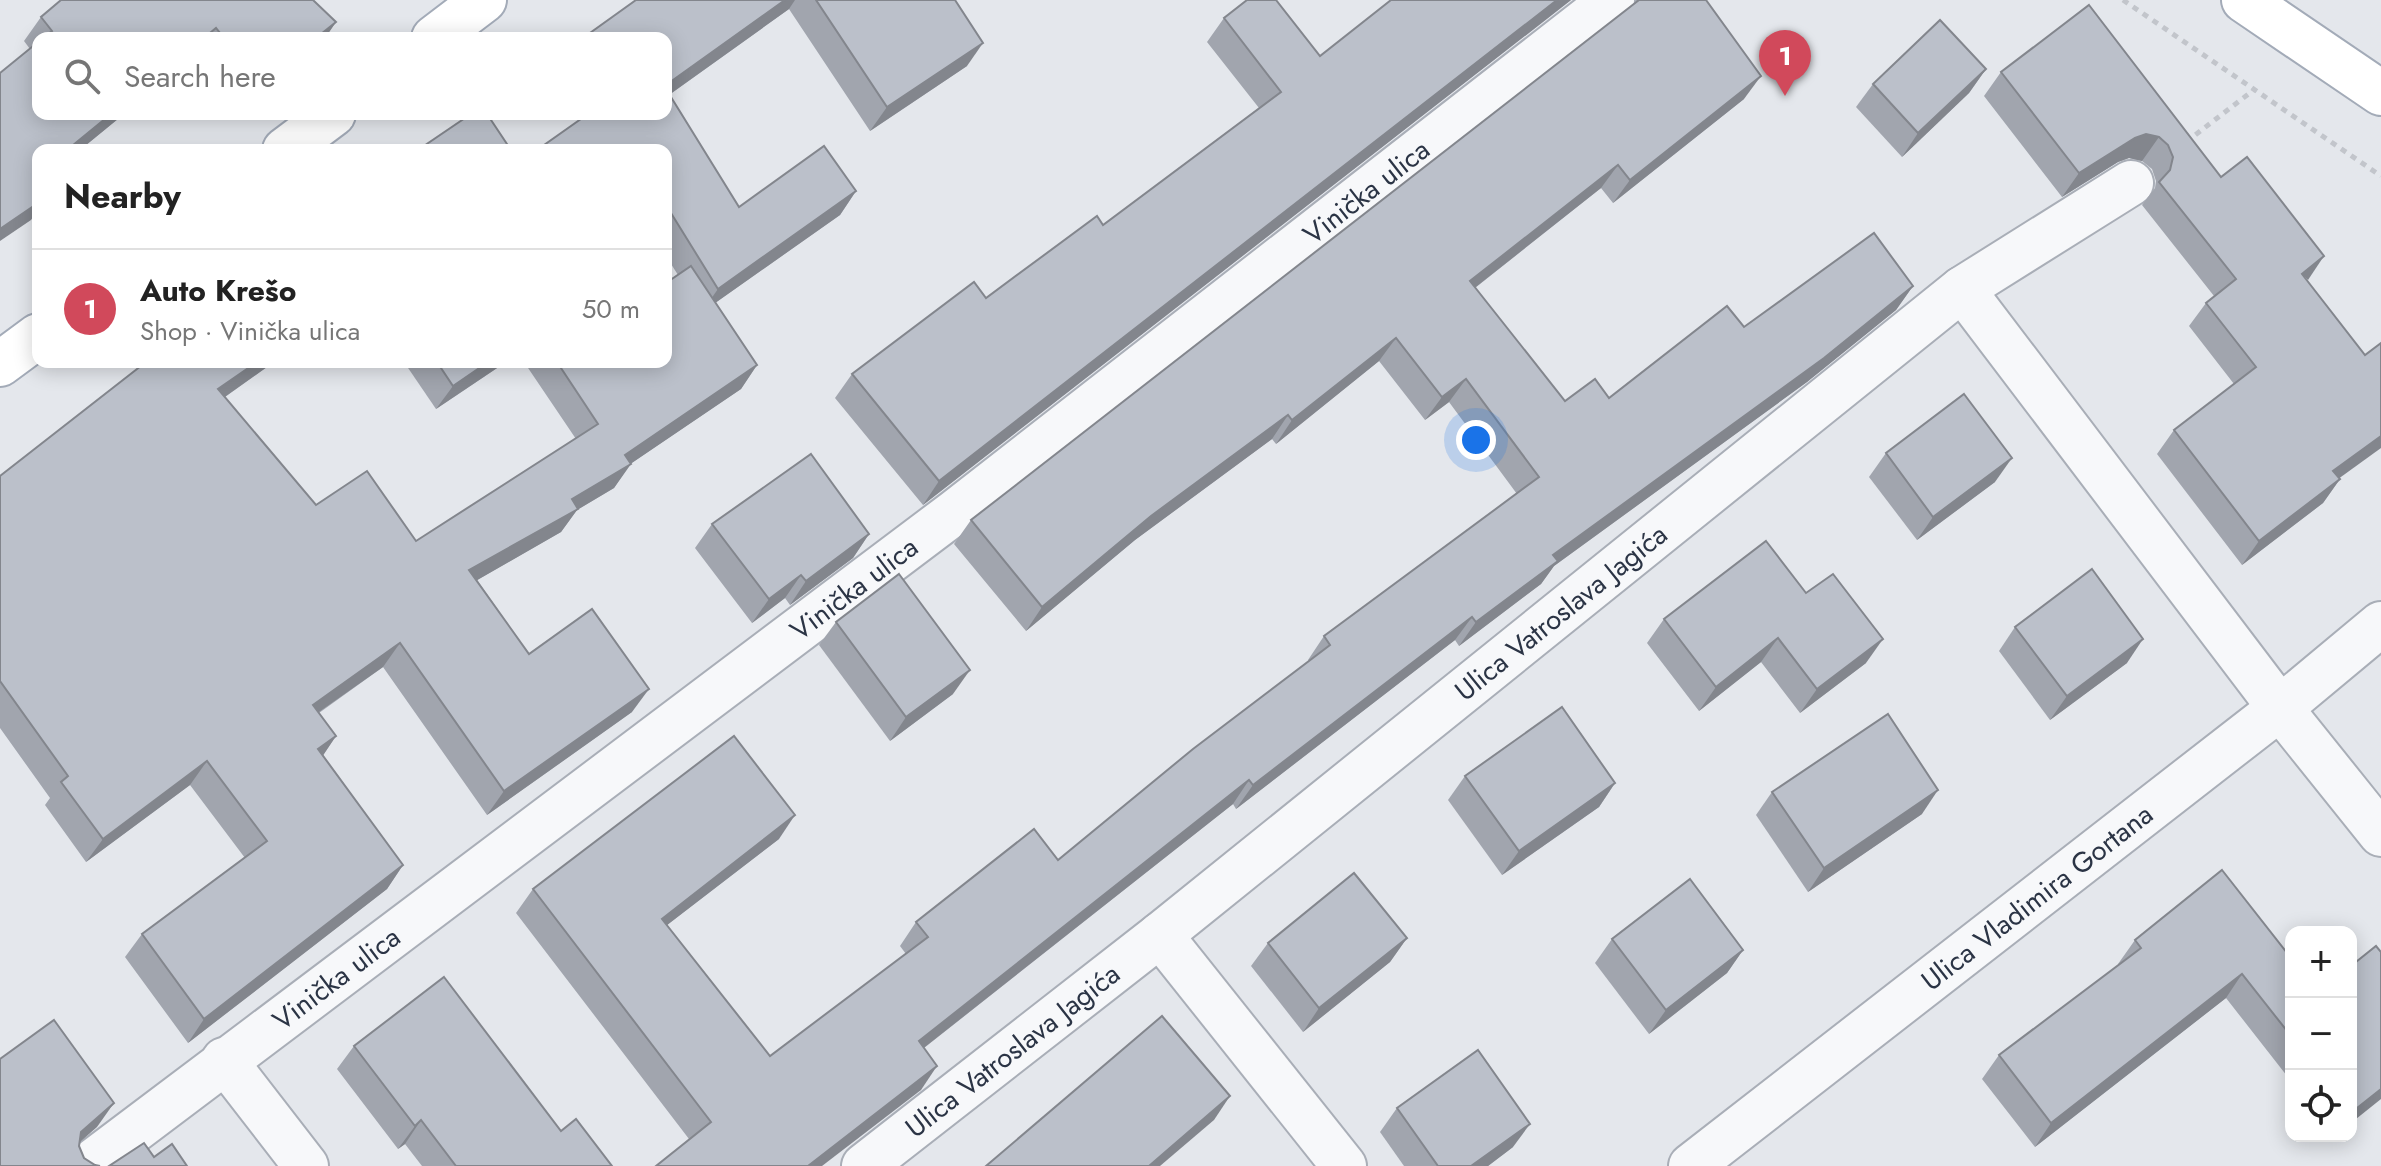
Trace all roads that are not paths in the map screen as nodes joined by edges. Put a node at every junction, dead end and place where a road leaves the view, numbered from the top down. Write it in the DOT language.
graph roads {
  1 [pos="484,0"];
  2 [pos="1612,0"];
  3 [pos="2244,0"];
  4 [pos="442,32"];
  5 [pos="2381,93"];
  6 [pos="325,120"];
  7 [pos="293,144"];
  8 [pos="2131,183"];
  9 [pos="1962,289"];
  10 [pos="32,340"];
  11 [pos="0,364"];
  12 [pos="2381,624"];
  13 [pos="2280,708"];
  14 [pos="2381,834"];
  15 [pos="1160,935"];
  16 [pos="224,1060"];
  17 [pos="87,1166"];
  18 [pos="306,1166"];
  19 [pos="864,1166"];
  20 [pos="1344,1166"];
  21 [pos="1691,1166"];
  1 -- 4 [label="main road"];
  2 -- 16 [label="street, Vinička ulica"];
  3 -- 5 [label="main road"];
  6 -- 7 [label="main road"];
  8 -- 9 [label="street, Ulica Vatroslava Jagića"];
  9 -- 13 [label="street"];
  9 -- 15 [label="street, Ulica Vatroslava Jagića"];
  10 -- 11 [label="main road"];
  12 -- 13 [label="street, Ulica Vladimira Gortana"];
  13 -- 14 [label="street"];
  13 -- 21 [label="street, Ulica Vladimira Gortana"];
  15 -- 19 [label="street, Ulica Vatroslava Jagića"];
  15 -- 20 [label="street"];
  16 -- 17 [label="street, Vinička ulica"];
  16 -- 18 [label="street"];
}
